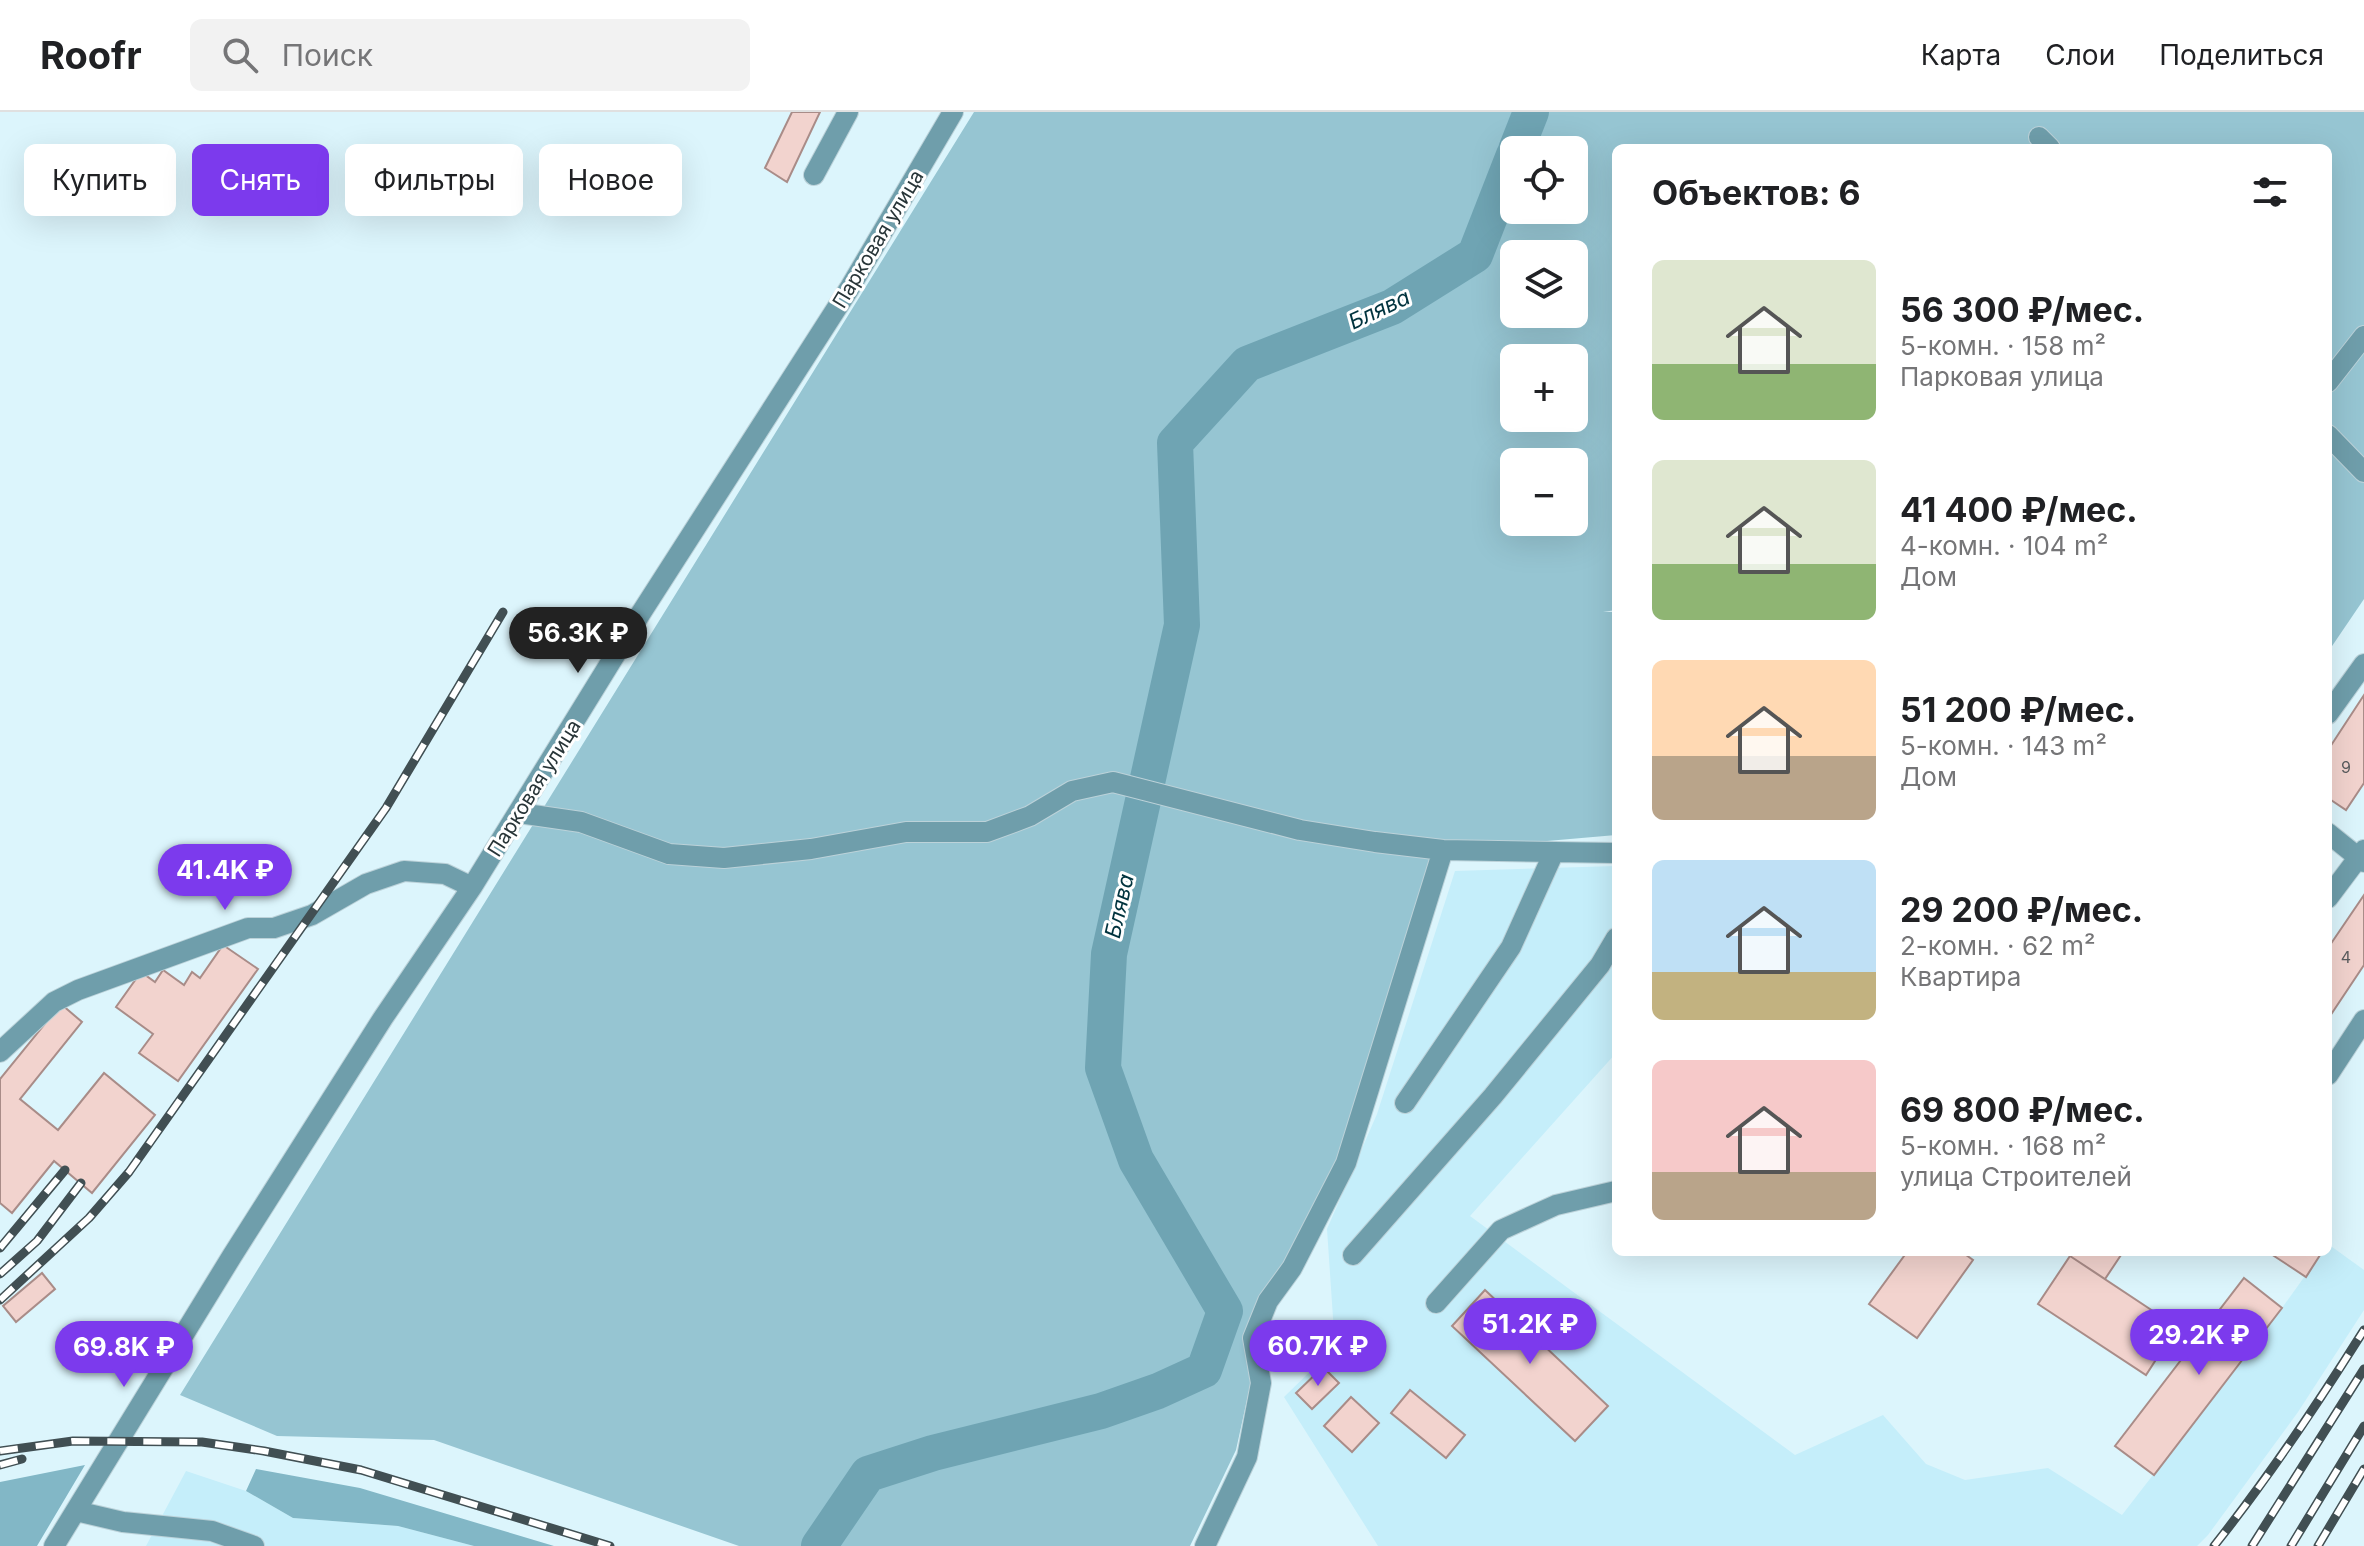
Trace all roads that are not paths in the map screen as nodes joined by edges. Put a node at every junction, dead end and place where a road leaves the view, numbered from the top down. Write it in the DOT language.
graph roads {
  1 [pos="848,112"];
  2 [pos="953,112"];
  3 [pos="814,175"];
  4 [pos="2364,336"];
  5 [pos="2332,377"];
  6 [pos="2332,439"];
  7 [pos="2364,472"];
  8 [pos="2364,664"];
  9 [pos="2332,708"];
  10 [pos="519,813"];
  11 [pos="2332,836"];
  12 [pos="1443,850"];
  13 [pos="1554,852"];
  14 [pos="1612,853"];
  15 [pos="2362,857"];
  16 [pos="472,887"];
  17 [pos="2332,893"];
  18 [pos="1612,945"];
  19 [pos="2364,1020"];
  20 [pos="0,1052"];
  21 [pos="2332,1065"];
  22 [pos="1405,1103"];
  23 [pos="1612,1192"];
  24 [pos="1353,1255"];
  25 [pos="1436,1303"];
  26 [pos="76,1511"];
  27 [pos="54,1546"];
  28 [pos="254,1546"];
  29 [pos="1205,1546"];
  1 -- 3 [label="street"];
  2 -- 10 [label="street, Парковая улица"];
  4 -- 5 [label="street"];
  6 -- 7 [label="street"];
  8 -- 9 [label="street"];
  10 -- 12 [label="street"];
  10 -- 16 [label="street, Парковая улица"];
  11 -- 15 [label="street"];
  12 -- 13 [label="street"];
  12 -- 29 [label="street"];
  13 -- 14 [label="street"];
  13 -- 22 [label="street"];
  15 -- 17 [label="street"];
  16 -- 20 [label="street"];
  16 -- 26 [label="street, Парковая улица"];
  18 -- 24 [label="street"];
  19 -- 21 [label="street"];
  23 -- 25 [label="street"];
  26 -- 27 [label="street, Парковая улица"];
  26 -- 28 [label="street"];
}
